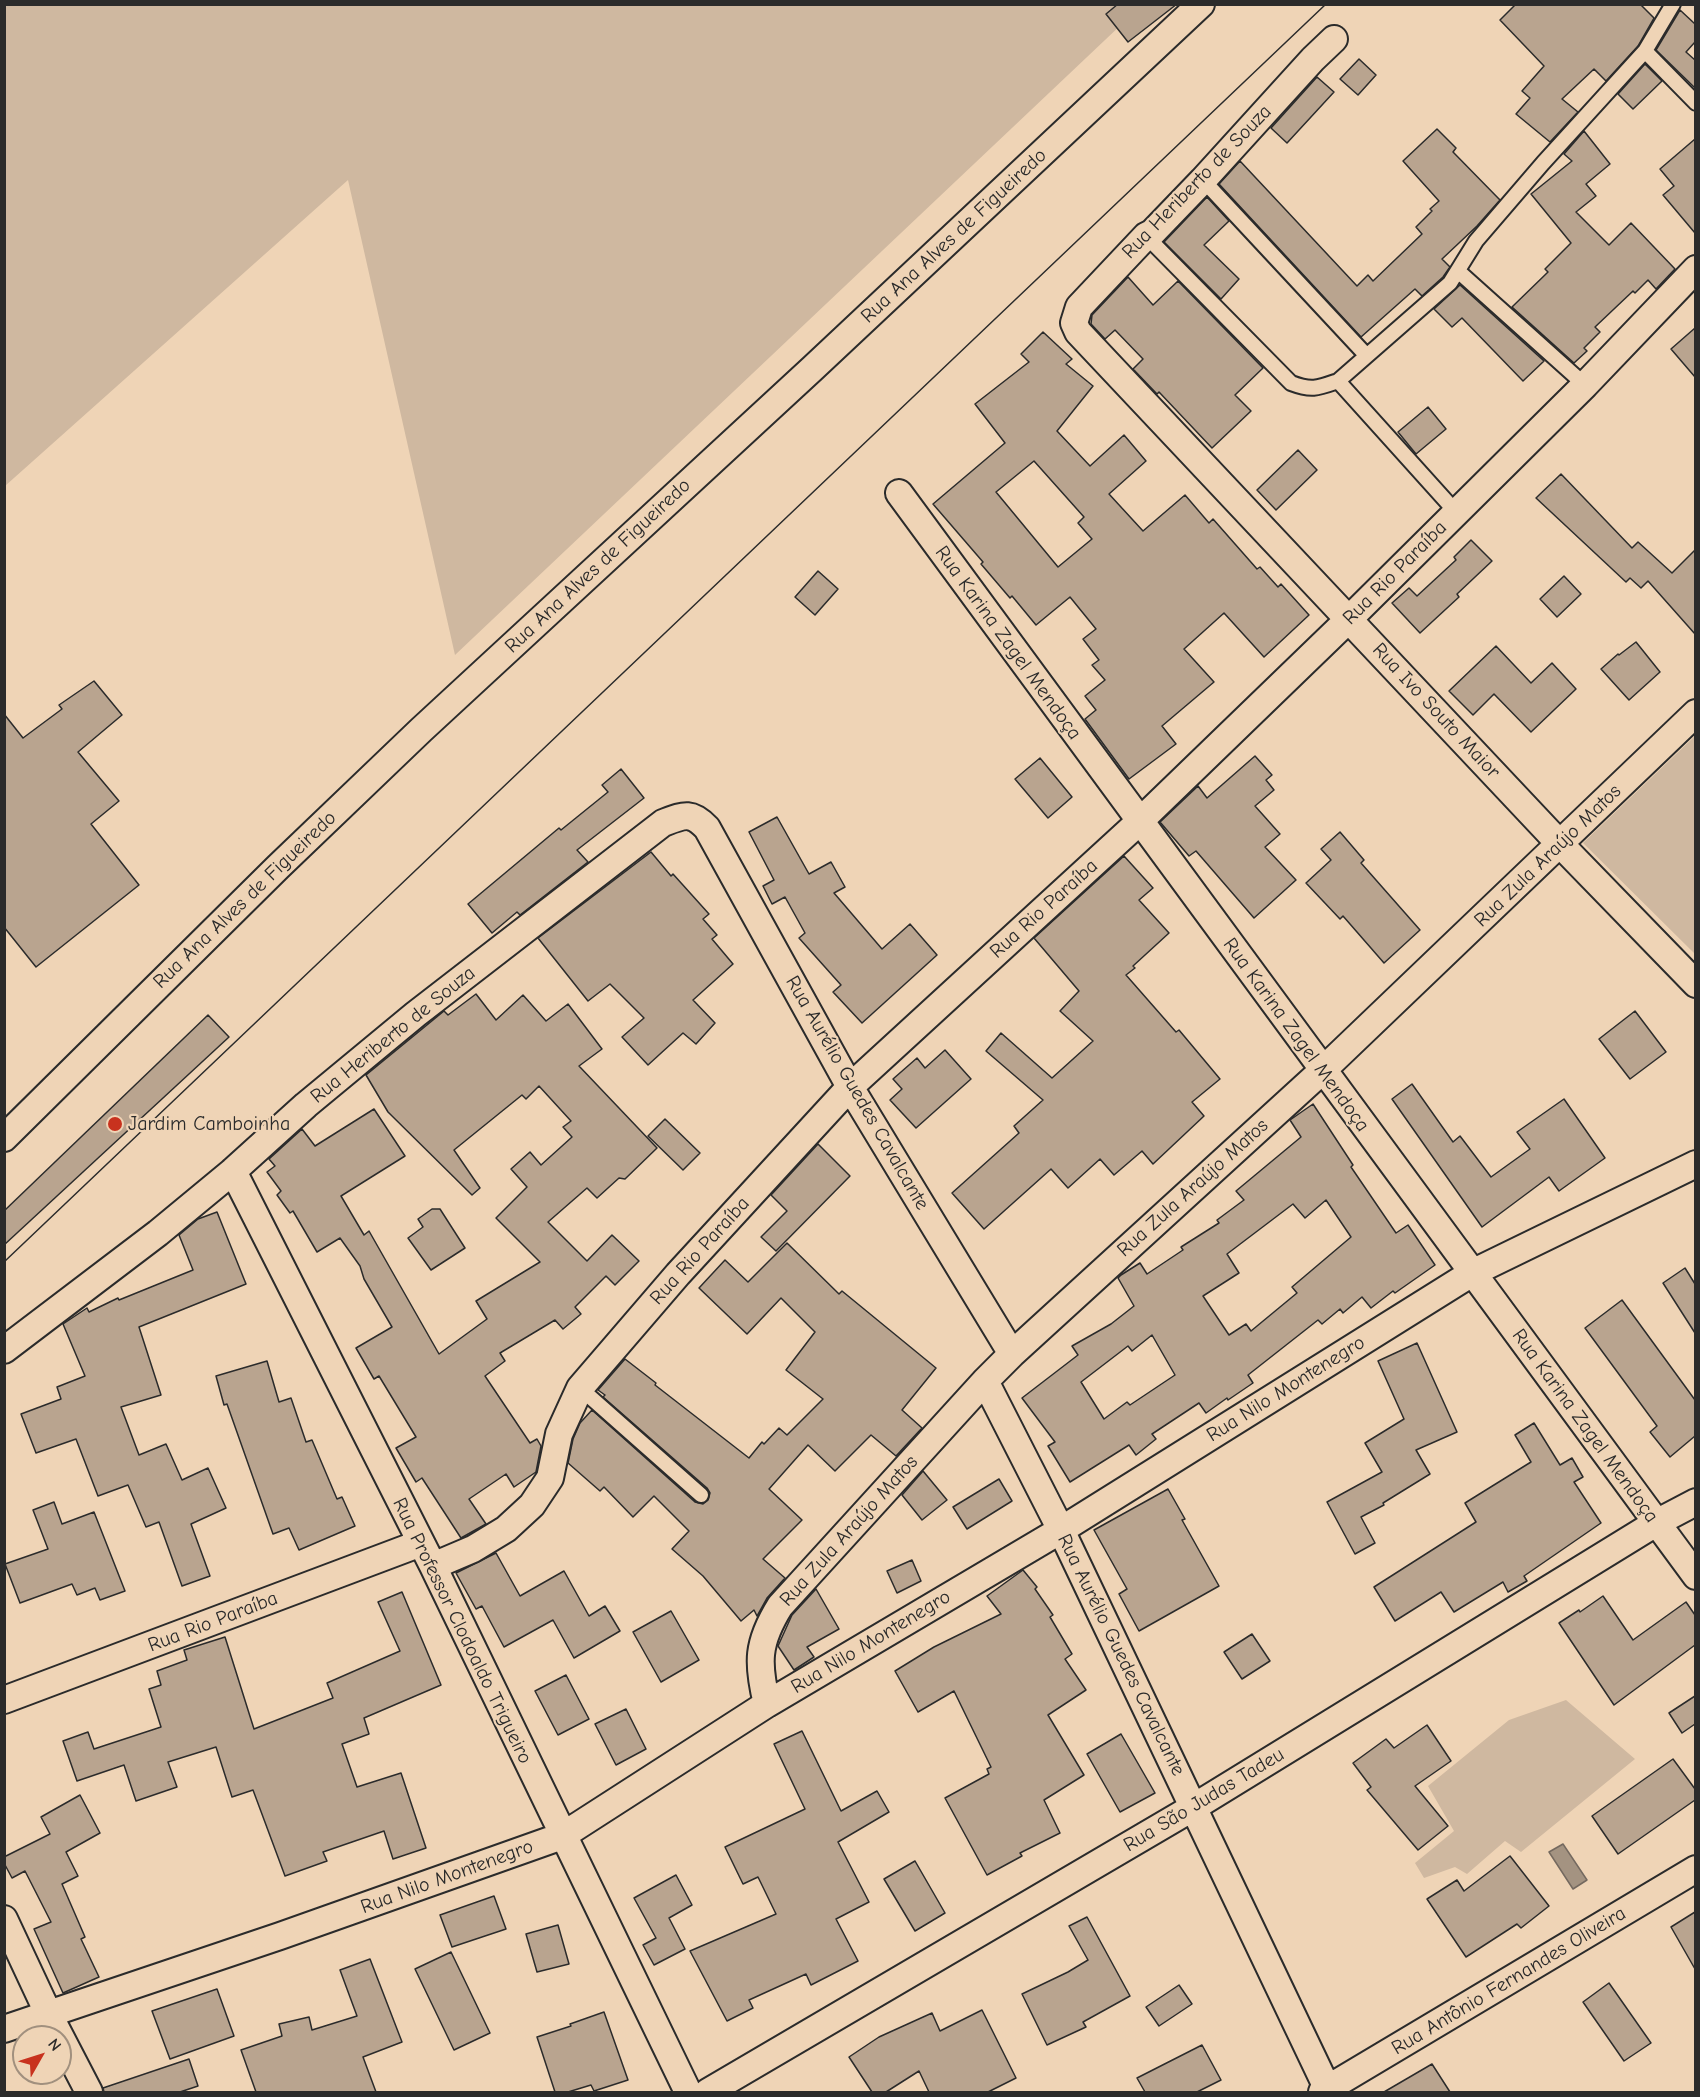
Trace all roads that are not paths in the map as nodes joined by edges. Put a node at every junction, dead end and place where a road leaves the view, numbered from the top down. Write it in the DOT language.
graph roads {
  1 [pos="1201,4"];
  2 [pos="1673,4"];
  3 [pos="1334,39"];
  4 [pos="1645,51"];
  5 [pos="1695,103"];
  6 [pos="1203,180"];
  7 [pos="1146,236"];
  8 [pos="1695,269"];
  9 [pos="1458,271"];
  10 [pos="1078,332"];
  11 [pos="1366,354"];
  12 [pos="1338,381"];
  13 [pos="1585,385"];
  14 [pos="898,493"];
  15 [pos="1456,512"];
  16 [pos="1349,619"];
  17 [pos="1695,713"];
  18 [pos="1139,822"];
  19 [pos="707,828"];
  20 [pos="1560,844"];
  21 [pos="1695,984"];
  22 [pos="1323,1070"];
  23 [pos="850,1087"];
  24 [pos="4,1138"];
  25 [pos="1695,1164"];
  26 [pos="233,1171"];
  27 [pos="1472,1273"];
  28 [pos="4,1350"];
  29 [pos="1012,1354"];
  30 [pos="985,1381"];
  31 [pos="580,1388"];
  32 [pos="701,1495"];
  33 [pos="1695,1502"];
  34 [pos="1656,1523"];
  35 [pos="1061,1530"];
  36 [pos="421,1543"];
  37 [pos="432,1566"];
  38 [pos="1695,1576"];
  39 [pos="4,1700"];
  40 [pos="767,1704"];
  41 [pos="1194,1807"];
  42 [pos="562,1836"];
  43 [pos="1695,1869"];
  44 [pos="4,1919"];
  45 [pos="48,2013"];
  46 [pos="4,2029"];
  47 [pos="1326,2091"];
  48 [pos="89,2092"];
  49 [pos="688,2092"];
  50 [pos="708,2092"];
  1 -- 24 [label="street, Rua Ana Alves de Figueiredo"];
  2 -- 4 [label="lane"];
  3 -- 6 [label="street, Rua Heriberto de Souza"];
  4 -- 5 [label="lane"];
  4 -- 9 [label="lane"];
  6 -- 7 [label="street, Rua Heriberto de Souza"];
  6 -- 11 [label="lane"];
  7 -- 10 [label="street, Rua Heriberto de Souza"];
  7 -- 12 [label="lane"];
  8 -- 13 [label="street, Rua Rio Paraíba"];
  9 -- 11 [label="lane"];
  9 -- 13 [label="lane"];
  10 -- 16 [label="street, Rua Ivo Souto Maior"];
  11 -- 12 [label="lane"];
  12 -- 15 [label="lane"];
  13 -- 15 [label="street, Rua Rio Paraíba"];
  14 -- 18 [label="street, Rua Karina Zagel Mendoça"];
  15 -- 16 [label="street, Rua Rio Paraíba"];
  16 -- 18 [label="street, Rua Rio Paraíba"];
  16 -- 20 [label="street, Rua Ivo Souto Maior"];
  17 -- 20 [label="street, Rua Zula Araújo Matos"];
  18 -- 22 [label="street, Rua Karina Zagel Mendoça"];
  18 -- 23 [label="street, Rua Rio Paraíba"];
  19 -- 23 [label="street, Rua Aurélio Guedes Cavalcante"];
  19 -- 26 [label="street, Rua Heriberto de Souza"];
  20 -- 21 [label="street, Rua Ivo Souto Maior"];
  20 -- 22 [label="street, Rua Zula Araújo Matos"];
  22 -- 27 [label="street, Rua Karina Zagel Mendoça"];
  22 -- 29 [label="street, Rua Zula Araújo Matos"];
  23 -- 29 [label="street, Rua Aurélio Guedes Cavalcante"];
  23 -- 31 [label="street, Rua Rio Paraíba"];
  25 -- 27 [label="street, Rua Nilo Montenegro"];
  26 -- 28 [label="street, Rua Heriberto de Souza"];
  26 -- 36 [label="street, Rua Professor Clodoaldo Trigueiro"];
  27 -- 34 [label="street, Rua Karina Zagel Mendoça"];
  27 -- 35 [label="street, Rua Nilo Montenegro"];
  29 -- 30 [label="street, Rua Zula Araújo Matos"];
  30 -- 35 [label="street, Rua Aurélio Guedes Cavalcante"];
  30 -- 40 [label="street, Rua Zula Araújo Matos"];
  31 -- 32 [label="lane"];
  31 -- 37 [label="street, Rua Rio Paraíba"];
  33 -- 34 [label="street, Rua São Judas Tadeu"];
  34 -- 38 [label="street, Rua Karina Zagel Mendoça"];
  34 -- 41 [label="street, Rua São Judas Tadeu"];
  35 -- 40 [label="street, Rua Nilo Montenegro"];
  35 -- 41 [label="street, Rua Aurélio Guedes Cavalcante"];
  36 -- 37 [label="street, Rua Professor Clodoaldo Trigueiro"];
  36 -- 39 [label="street, Rua Rio Paraíba"];
  37 -- 42 [label="street, Rua Professor Clodoaldo Trigueiro"];
  40 -- 42 [label="street, Rua Nilo Montenegro"];
  41 -- 47 [label="street, Rua Aurélio Guedes Cavalcante"];
  41 -- 50 [label="street, Rua São Judas Tadeu"];
  42 -- 45 [label="street, Rua Nilo Montenegro"];
  42 -- 49 [label="street, Rua Professor Clodoaldo Trigueiro"];
  43 -- 47 [label="street, Rua Antônio Fernandes Oliveira"];
  44 -- 45 [label="street"];
  45 -- 46 [label="street, Rua Nilo Montenegro"];
  45 -- 48 [label="street"];
}
